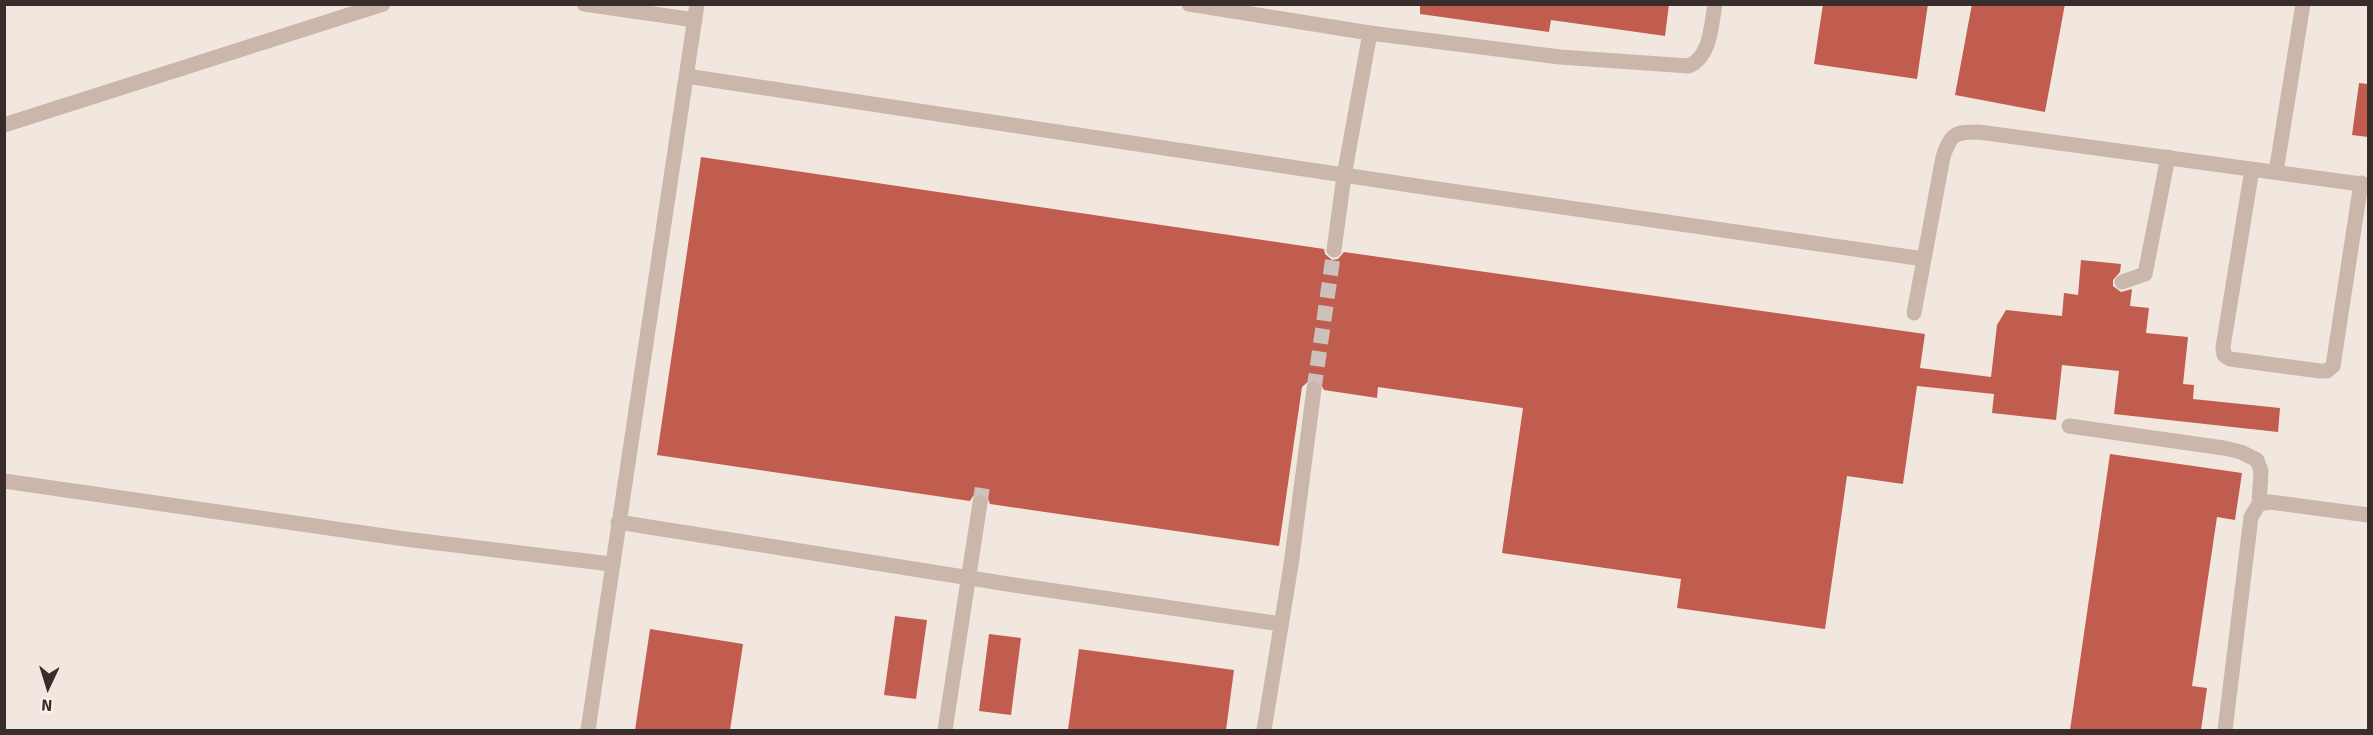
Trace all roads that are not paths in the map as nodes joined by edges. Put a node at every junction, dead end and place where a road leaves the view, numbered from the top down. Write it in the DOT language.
graph roads {
  1 [pos="383,4"];
  2 [pos="584,4"];
  3 [pos="1189,4"];
  4 [pos="1715,4"];
  5 [pos="2303,4"];
  6 [pos="696,12"];
  7 [pos="1370,33"];
  8 [pos="686,76"];
  9 [pos="4,125"];
  10 [pos="2168,157"];
  11 [pos="2252,169"];
  12 [pos="2276,172"];
  13 [pos="1344,176"];
  14 [pos="2365,184"];
  15 [pos="1334,250"];
  16 [pos="1924,259"];
  17 [pos="2122,282"];
  18 [pos="1914,313"];
  19 [pos="1314,389"];
  20 [pos="2069,426"];
  21 [pos="4,481"];
  22 [pos="980,503"];
  23 [pos="2259,504"];
  24 [pos="2368,515"];
  25 [pos="618,522"];
  26 [pos="611,564"];
  27 [pos="969,578"];
  28 [pos="1281,624"];
  29 [pos="588,730"];
  30 [pos="945,730"];
  31 [pos="1264,730"];
  32 [pos="2224,730"];
  1 -- 9 [label="lane"];
  2 -- 6 [label="lane"];
  3 -- 7 [label="lane"];
  4 -- 7 [label="lane"];
  5 -- 12 [label="lane"];
  6 -- 8 [label="lane"];
  7 -- 13 [label="lane"];
  8 -- 13 [label="lane"];
  8 -- 25 [label="lane"];
  10 -- 11 [label="lane"];
  10 -- 16 [label="lane"];
  10 -- 17 [label="lane"];
  11 -- 12 [label="lane"];
  11 -- 14 [label="lane"];
  12 -- 14 [label="lane"];
  13 -- 15 [label="lane"];
  13 -- 16 [label="lane"];
  16 -- 18 [label="lane"];
  19 -- 28 [label="lane"];
  20 -- 23 [label="lane"];
  21 -- 26 [label="lane"];
  22 -- 27 [label="lane"];
  23 -- 24 [label="lane"];
  23 -- 32 [label="lane"];
  25 -- 26 [label="lane"];
  25 -- 27 [label="lane"];
  26 -- 29 [label="lane"];
  27 -- 28 [label="lane"];
  27 -- 30 [label="lane"];
  28 -- 31 [label="lane"];
}
